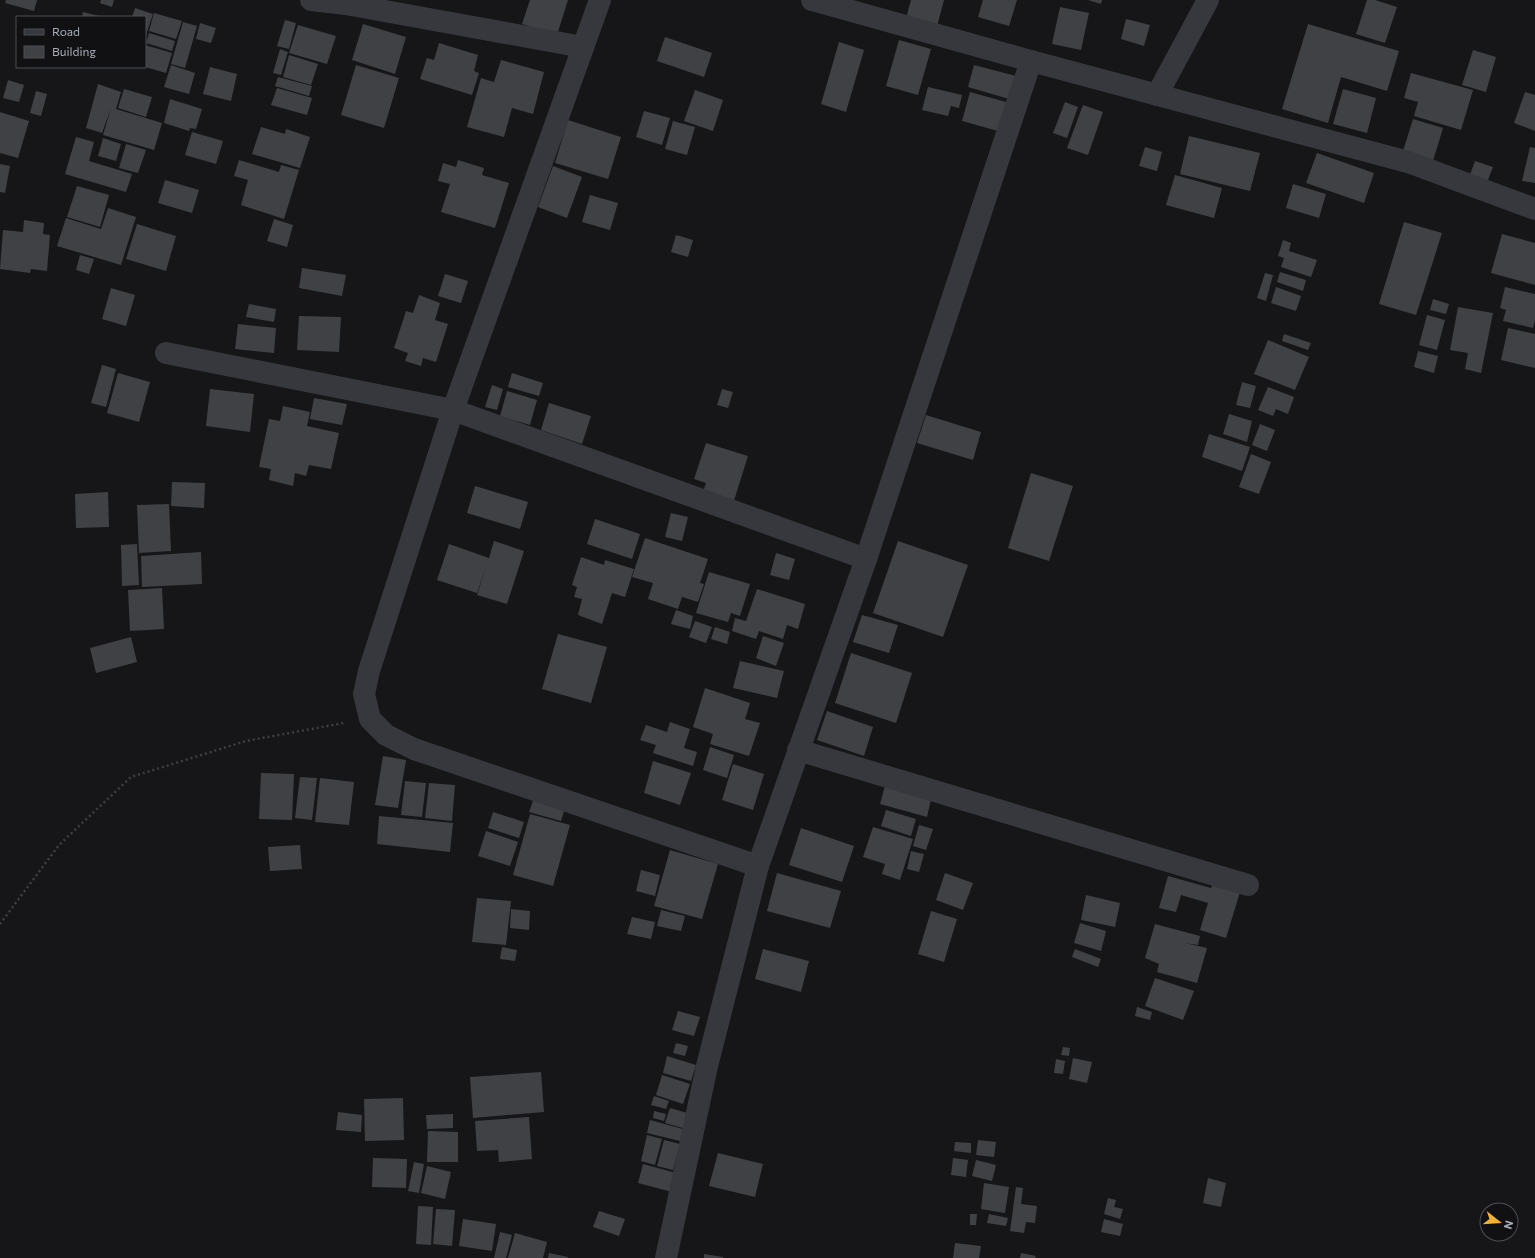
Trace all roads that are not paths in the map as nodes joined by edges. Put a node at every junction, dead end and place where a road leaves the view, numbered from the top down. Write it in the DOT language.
graph roads {
  1 [pos="312,0"];
  2 [pos="600,0"];
  3 [pos="812,0"];
  4 [pos="1208,0"];
  5 [pos="584,47"];
  6 [pos="1031,61"];
  7 [pos="1157,95"];
  8 [pos="1535,210"];
  9 [pos="166,353"];
  10 [pos="452,410"];
  11 [pos="866,559"];
  12 [pos="798,750"];
  13 [pos="758,866"];
  14 [pos="1248,885"];
  15 [pos="666,1258"];
  1 -- 5 [label="street"];
  2 -- 5 [label="street"];
  3 -- 6 [label="street"];
  4 -- 7 [label="street"];
  5 -- 10 [label="street"];
  6 -- 7 [label="street"];
  6 -- 11 [label="street"];
  7 -- 8 [label="street"];
  9 -- 10 [label="street"];
  10 -- 11 [label="street"];
  10 -- 13 [label="street"];
  11 -- 12 [label="street"];
  12 -- 13 [label="street"];
  12 -- 14 [label="street"];
  13 -- 15 [label="street"];
}
